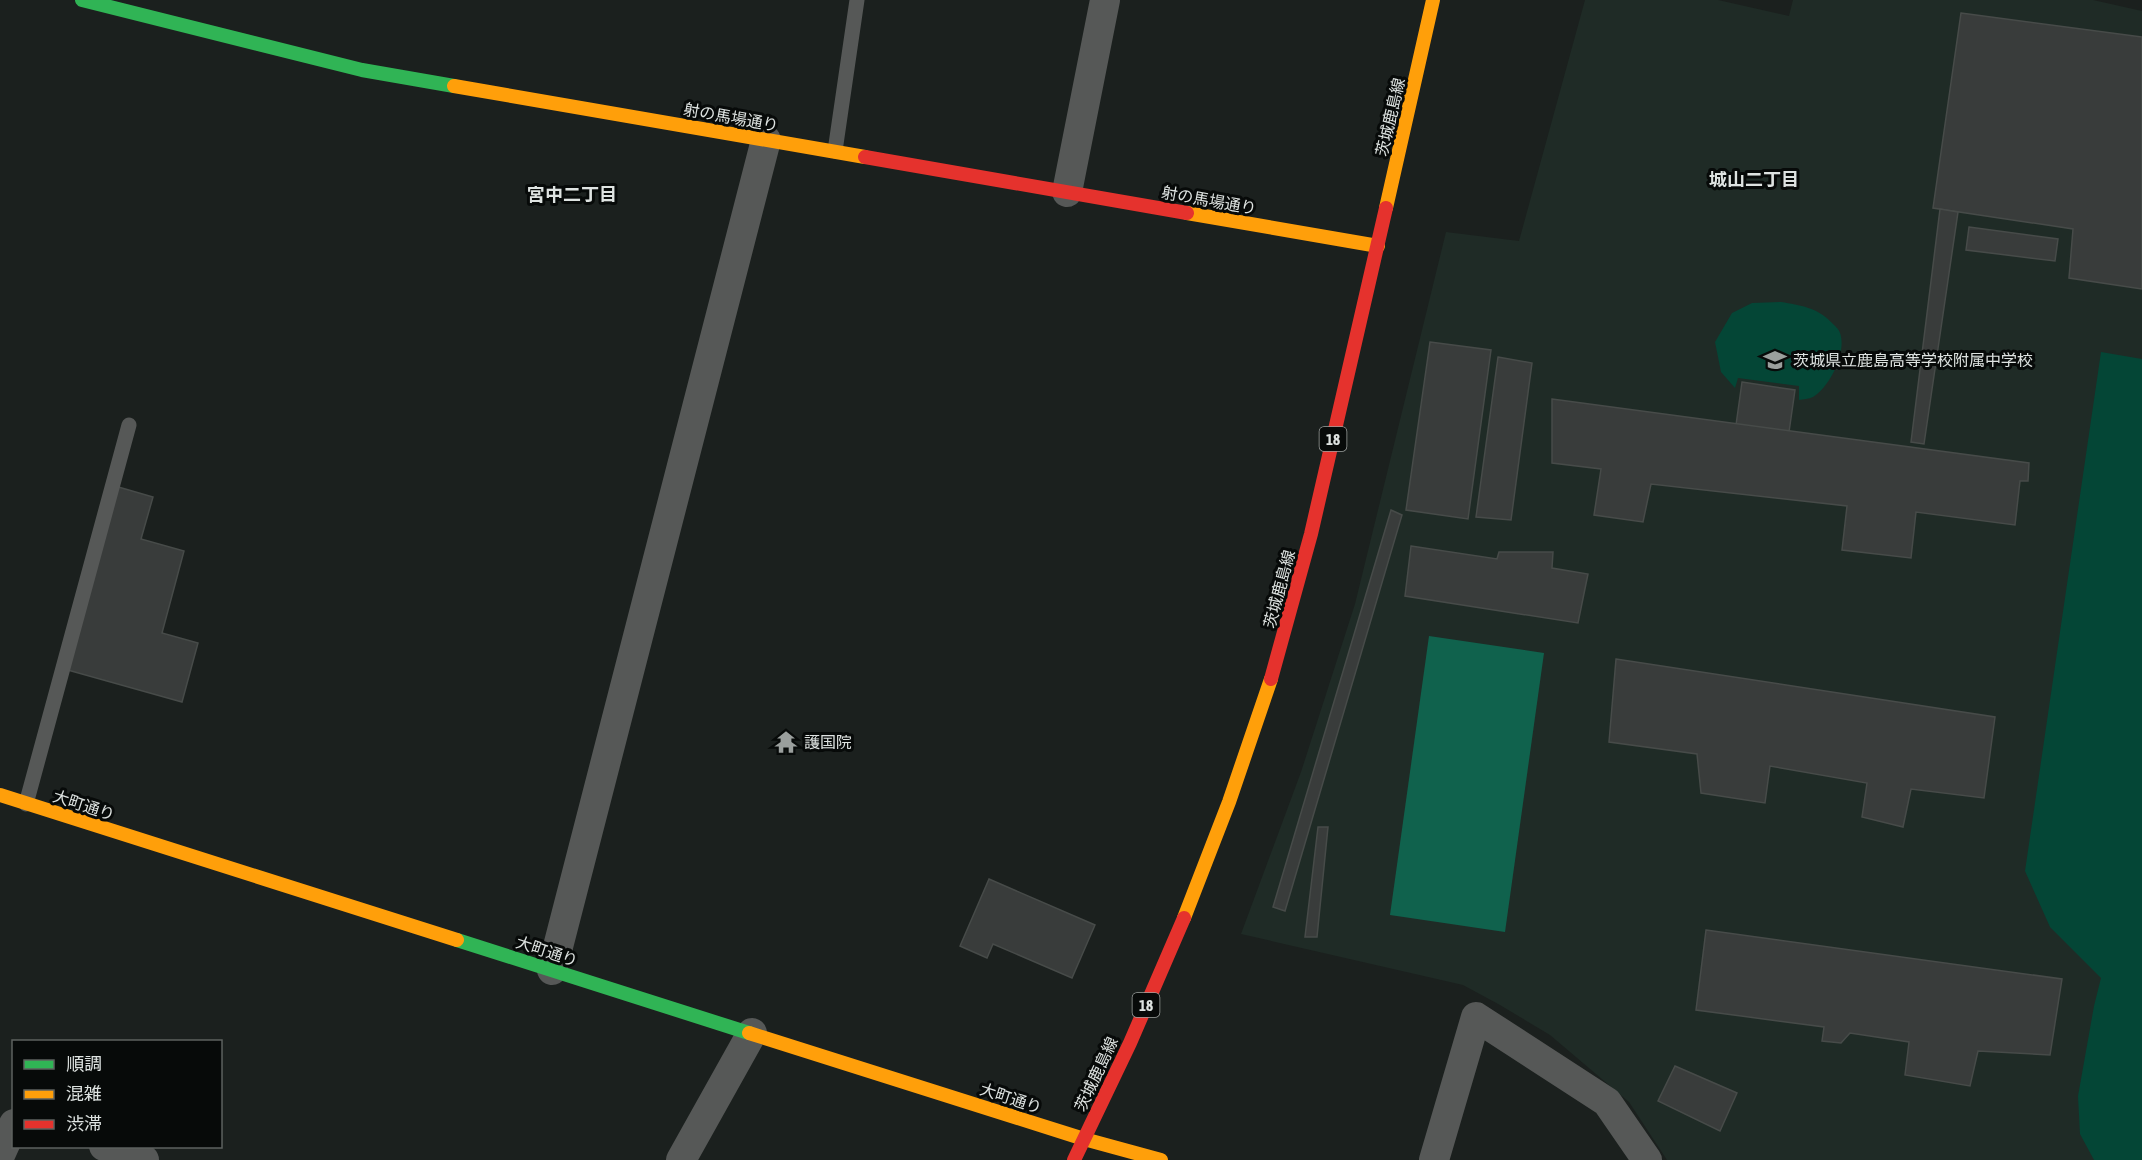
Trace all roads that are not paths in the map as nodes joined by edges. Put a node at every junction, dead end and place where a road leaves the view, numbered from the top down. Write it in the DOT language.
graph roads {
  1 [pos="82,0"];
  2 [pos="857,0"];
  3 [pos="1105,0"];
  4 [pos="1433,0"];
  5 [pos="766,140"];
  6 [pos="835,152"];
  7 [pos="1067,192"];
  8 [pos="1378,246"];
  9 [pos="129,425"];
  10 [pos="0,795"];
  11 [pos="26,804"];
  12 [pos="552,970"];
  13 [pos="752,1033"];
  14 [pos="12,1128"];
  15 [pos="1084,1139"];
  16 [pos="110,1148"];
  17 [pos="0,1155"];
  18 [pos="144,1160"];
  19 [pos="681,1160"];
  20 [pos="1074,1160"];
  21 [pos="1161,1160"];
  22 [pos="1434,1160"];
  23 [pos="1647,1160"];
  1 -- 5 [label="main road, 射の馬場通り"];
  2 -- 6 [label="lane"];
  3 -- 7 [label="street"];
  4 -- 8 [label="main road, 茨城鹿島線 / 18"];
  5 -- 6 [label="main road, 射の馬場通り"];
  5 -- 12 [label="street"];
  6 -- 7 [label="main road, 射の馬場通り"];
  7 -- 8 [label="main road, 射の馬場通り"];
  8 -- 15 [label="main road, 茨城鹿島線 / 18"];
  9 -- 11 [label="lane"];
  10 -- 11 [label="main road, 大町通り"];
  11 -- 12 [label="main road, 大町通り"];
  12 -- 13 [label="main road, 大町通り"];
  13 -- 15 [label="main road, 大町通り"];
  13 -- 19 [label="street"];
  14 -- 17 [label="street"];
  15 -- 20 [label="main road, 茨城鹿島線 / 18"];
  15 -- 21 [label="main road, 大町通り"];
  16 -- 18 [label="street"];
  22 -- 23 [label="street"];
}
